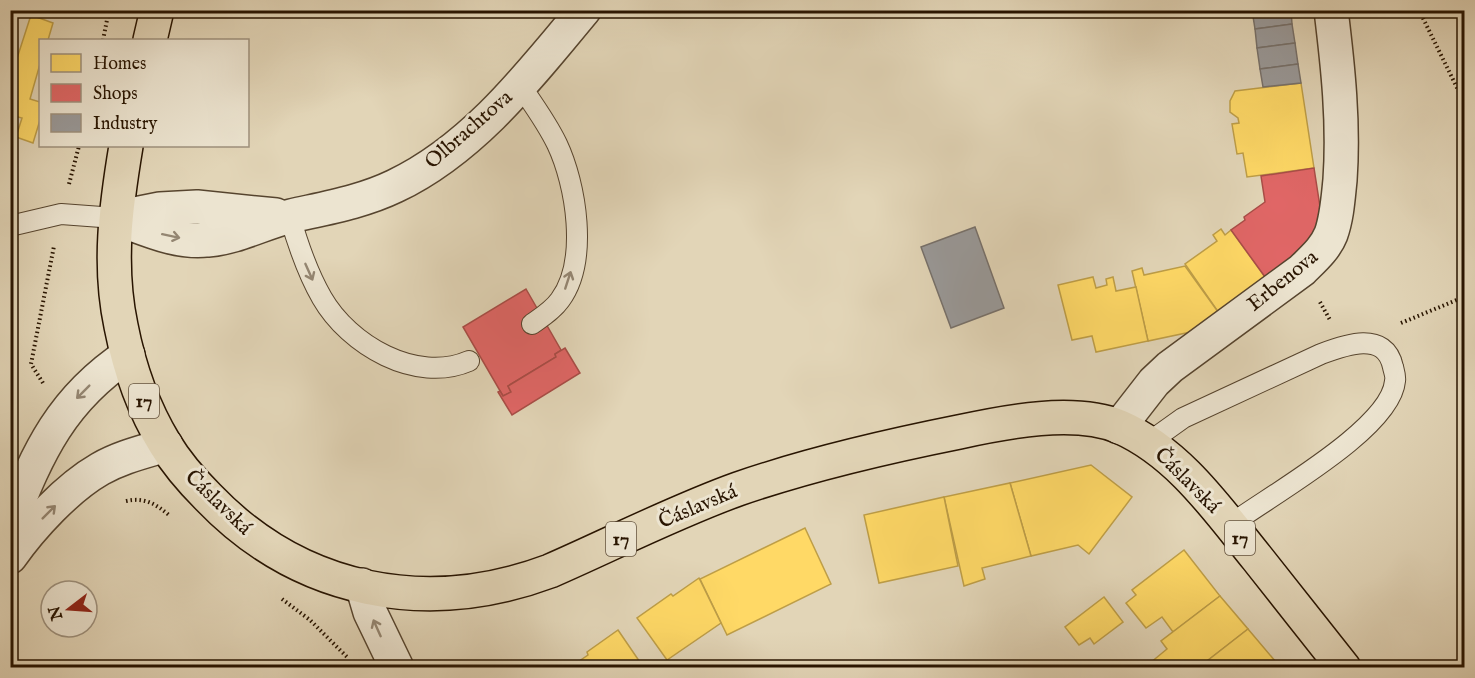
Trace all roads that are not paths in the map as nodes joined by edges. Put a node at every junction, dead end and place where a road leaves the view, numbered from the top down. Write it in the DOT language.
graph roads {
  1 [pos="156,10"];
  2 [pos="584,10"];
  3 [pos="1331,10"];
  4 [pos="150,39"];
  5 [pos="520,84"];
  6 [pos="126,147"];
  7 [pos="290,217"];
  8 [pos="115,218"];
  9 [pos="10,226"];
  10 [pos="532,324"];
  11 [pos="128,355"];
  12 [pos="469,361"];
  13 [pos="1119,427"];
  14 [pos="1148,443"];
  15 [pos="166,445"];
  16 [pos="10,523"];
  17 [pos="1230,525"];
  18 [pos="10,556"];
  19 [pos="362,585"];
  20 [pos="397,668"];
  21 [pos="1344,668"];
  1 -- 4 [label="main road"];
  2 -- 5 [label="street, Olbrachtova"];
  3 -- 13 [label="street, Erbenova"];
  5 -- 7 [label="street, Olbrachtova"];
  10 -- 5 [label="lane, one-way"];
  6 -- 8 [label="main road, Čáslavská / 17"];
  7 -- 8 [label="street, Olbrachtova"];
  7 -- 12 [label="lane, one-way"];
  8 -- 9 [label="lane"];
  8 -- 11 [label="main road, Čáslavská / 17"];
  11 -- 15 [label="main road, Čáslavská / 17"];
  11 -- 16 [label="street, one-way"];
  13 -- 14 [label="main road, Čáslavská / 17"];
  13 -- 19 [label="main road, Čáslavská / 17"];
  14 -- 17 [label="main road, Čáslavská / 17"];
  14 -- 17 [label="lane"];
  18 -- 15 [label="street, one-way"];
  15 -- 19 [label="main road, Čáslavská / 17"];
  17 -- 21 [label="main road, Čáslavská / 17"];
  20 -- 19 [label="street, one-way"];
}
